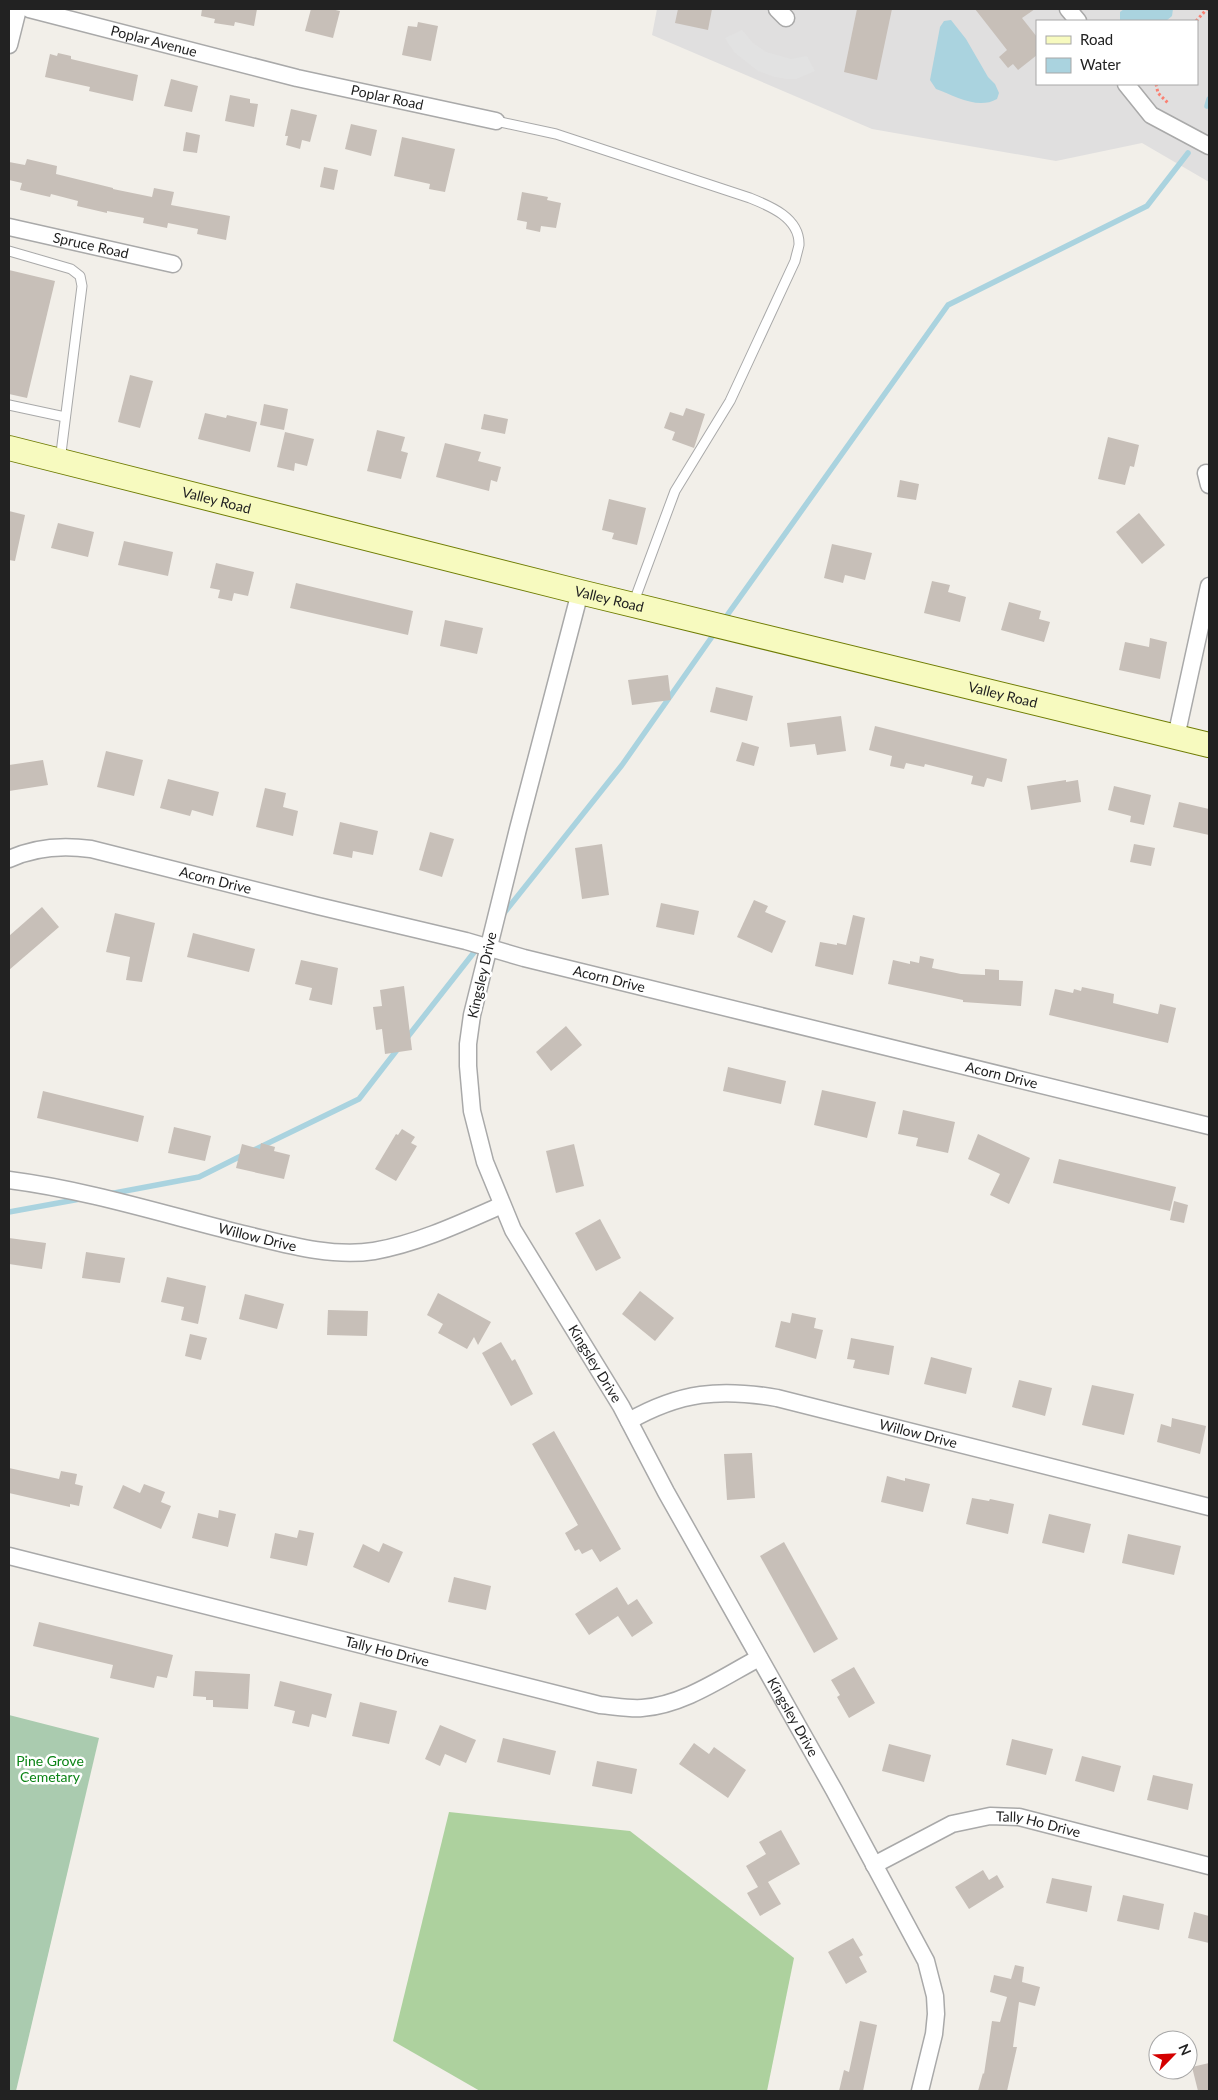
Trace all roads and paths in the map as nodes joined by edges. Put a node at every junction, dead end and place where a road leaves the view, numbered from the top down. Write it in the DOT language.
graph roads {
  1 [pos="18,9"];
  2 [pos="29,9"];
  3 [pos="1068,9"];
  4 [pos="1207,9"];
  5 [pos="1077,20"];
  6 [pos="1197,20"];
  7 [pos="9,45"];
  8 [pos="277,73"];
  9 [pos="1127,85"];
  10 [pos="1156,85"];
  11 [pos="1176,108"];
  12 [pos="496,121"];
  13 [pos="1209,146"];
  14 [pos="9,227"];
  15 [pos="9,250"];
  16 [pos="173,264"];
  17 [pos="9,405"];
  18 [pos="65,417"];
  19 [pos="9,448"];
  20 [pos="60,461"];
  21 [pos="1209,586"];
  22 [pos="580,592"];
  23 [pos="633,604"];
  24 [pos="1176,737"];
  25 [pos="1209,745"];
  26 [pos="9,858"];
  27 [pos="488,947"];
  28 [pos="1209,1126"];
  29 [pos="9,1180"];
  30 [pos="502,1205"];
  31 [pos="629,1422"];
  32 [pos="1209,1507"];
  33 [pos="9,1556"];
  34 [pos="759,1658"];
  35 [pos="874,1865"];
  36 [pos="1209,1866"];
  37 [pos="920,2091"];
  1 -- 7 [label="street"];
  2 -- 8 [label="street, Poplar Avenue"];
  3 -- 5 [label="street"];
  4 -- 6 [label="path"];
  8 -- 12 [label="street, Poplar Road"];
  9 -- 13 [label="street"];
  10 -- 11 [label="path"];
  12 -- 23 [label="lane"];
  14 -- 16 [label="street, Spruce Road"];
  15 -- 18 [label="lane"];
  17 -- 18 [label="lane"];
  18 -- 20 [label="lane"];
  19 -- 20 [label="street, Valley Road"];
  20 -- 22 [label="street, Valley Road"];
  21 -- 24 [label="street"];
  22 -- 23 [label="street, Valley Road"];
  22 -- 27 [label="street, Kingsley Drive"];
  23 -- 24 [label="street, Valley Road"];
  24 -- 25 [label="street, Valley Road"];
  26 -- 27 [label="street, Acorn Drive"];
  27 -- 28 [label="street, Acorn Drive"];
  27 -- 30 [label="street, Kingsley Drive"];
  29 -- 30 [label="street, Willow Drive"];
  30 -- 31 [label="street, Kingsley Drive"];
  31 -- 32 [label="street, Willow Drive"];
  31 -- 34 [label="street, Kingsley Drive"];
  33 -- 34 [label="street, Tally Ho Drive"];
  34 -- 35 [label="street, Kingsley Drive"];
  35 -- 36 [label="street, Tally Ho Drive"];
  35 -- 37 [label="street, Kingsley Drive"];
}
